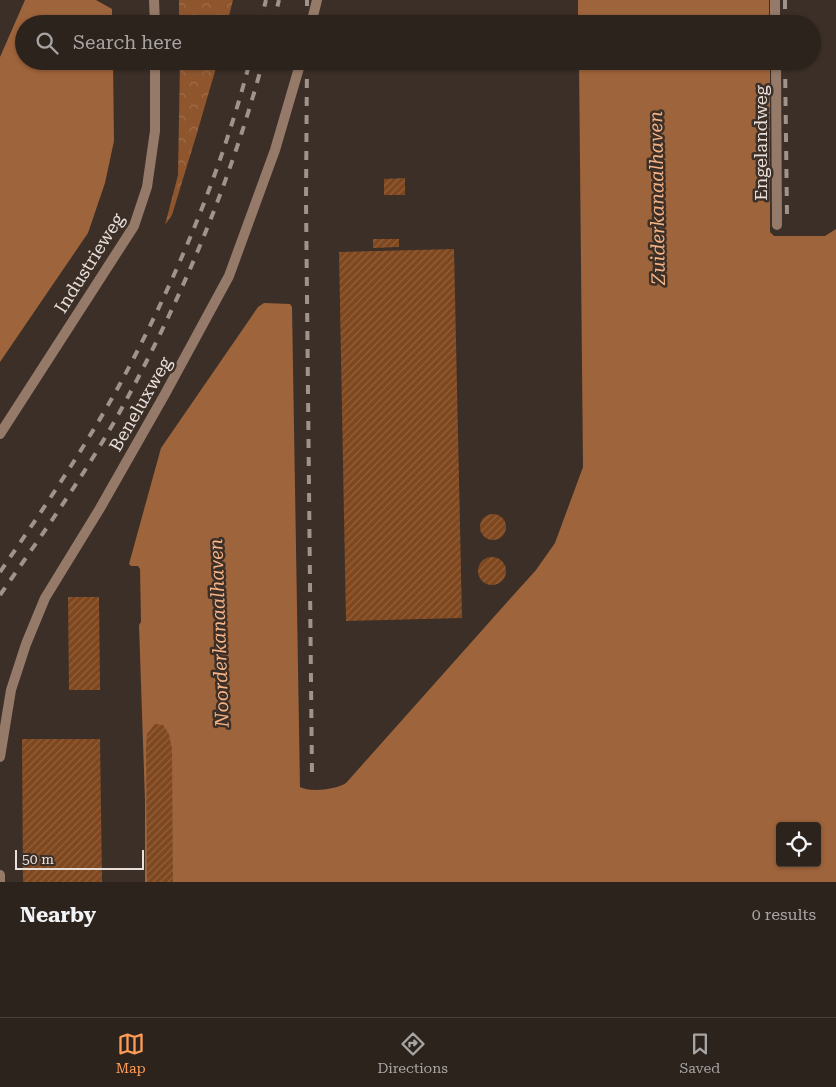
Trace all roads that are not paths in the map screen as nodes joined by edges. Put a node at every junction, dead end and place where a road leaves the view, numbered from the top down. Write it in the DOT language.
graph roads {
  1 [pos="154,0"];
  2 [pos="317,0"];
  3 [pos="775,0"];
  4 [pos="155,15"];
  5 [pos="313,15"];
  6 [pos="775,15"];
  7 [pos="155,70"];
  8 [pos="298,70"];
  9 [pos="776,70"];
  10 [pos="777,225"];
  11 [pos="0,434"];
  12 [pos="0,757"];
  13 [pos="0,875"];
  14 [pos="0,882"];
  1 -- 4 [label="street"];
  2 -- 5 [label="street"];
  3 -- 6 [label="street"];
  7 -- 11 [label="street, Industrieweg"];
  8 -- 12 [label="street, Beneluxweg"];
  9 -- 10 [label="street, Engelandweg"];
  13 -- 14 [label="street"];
}
